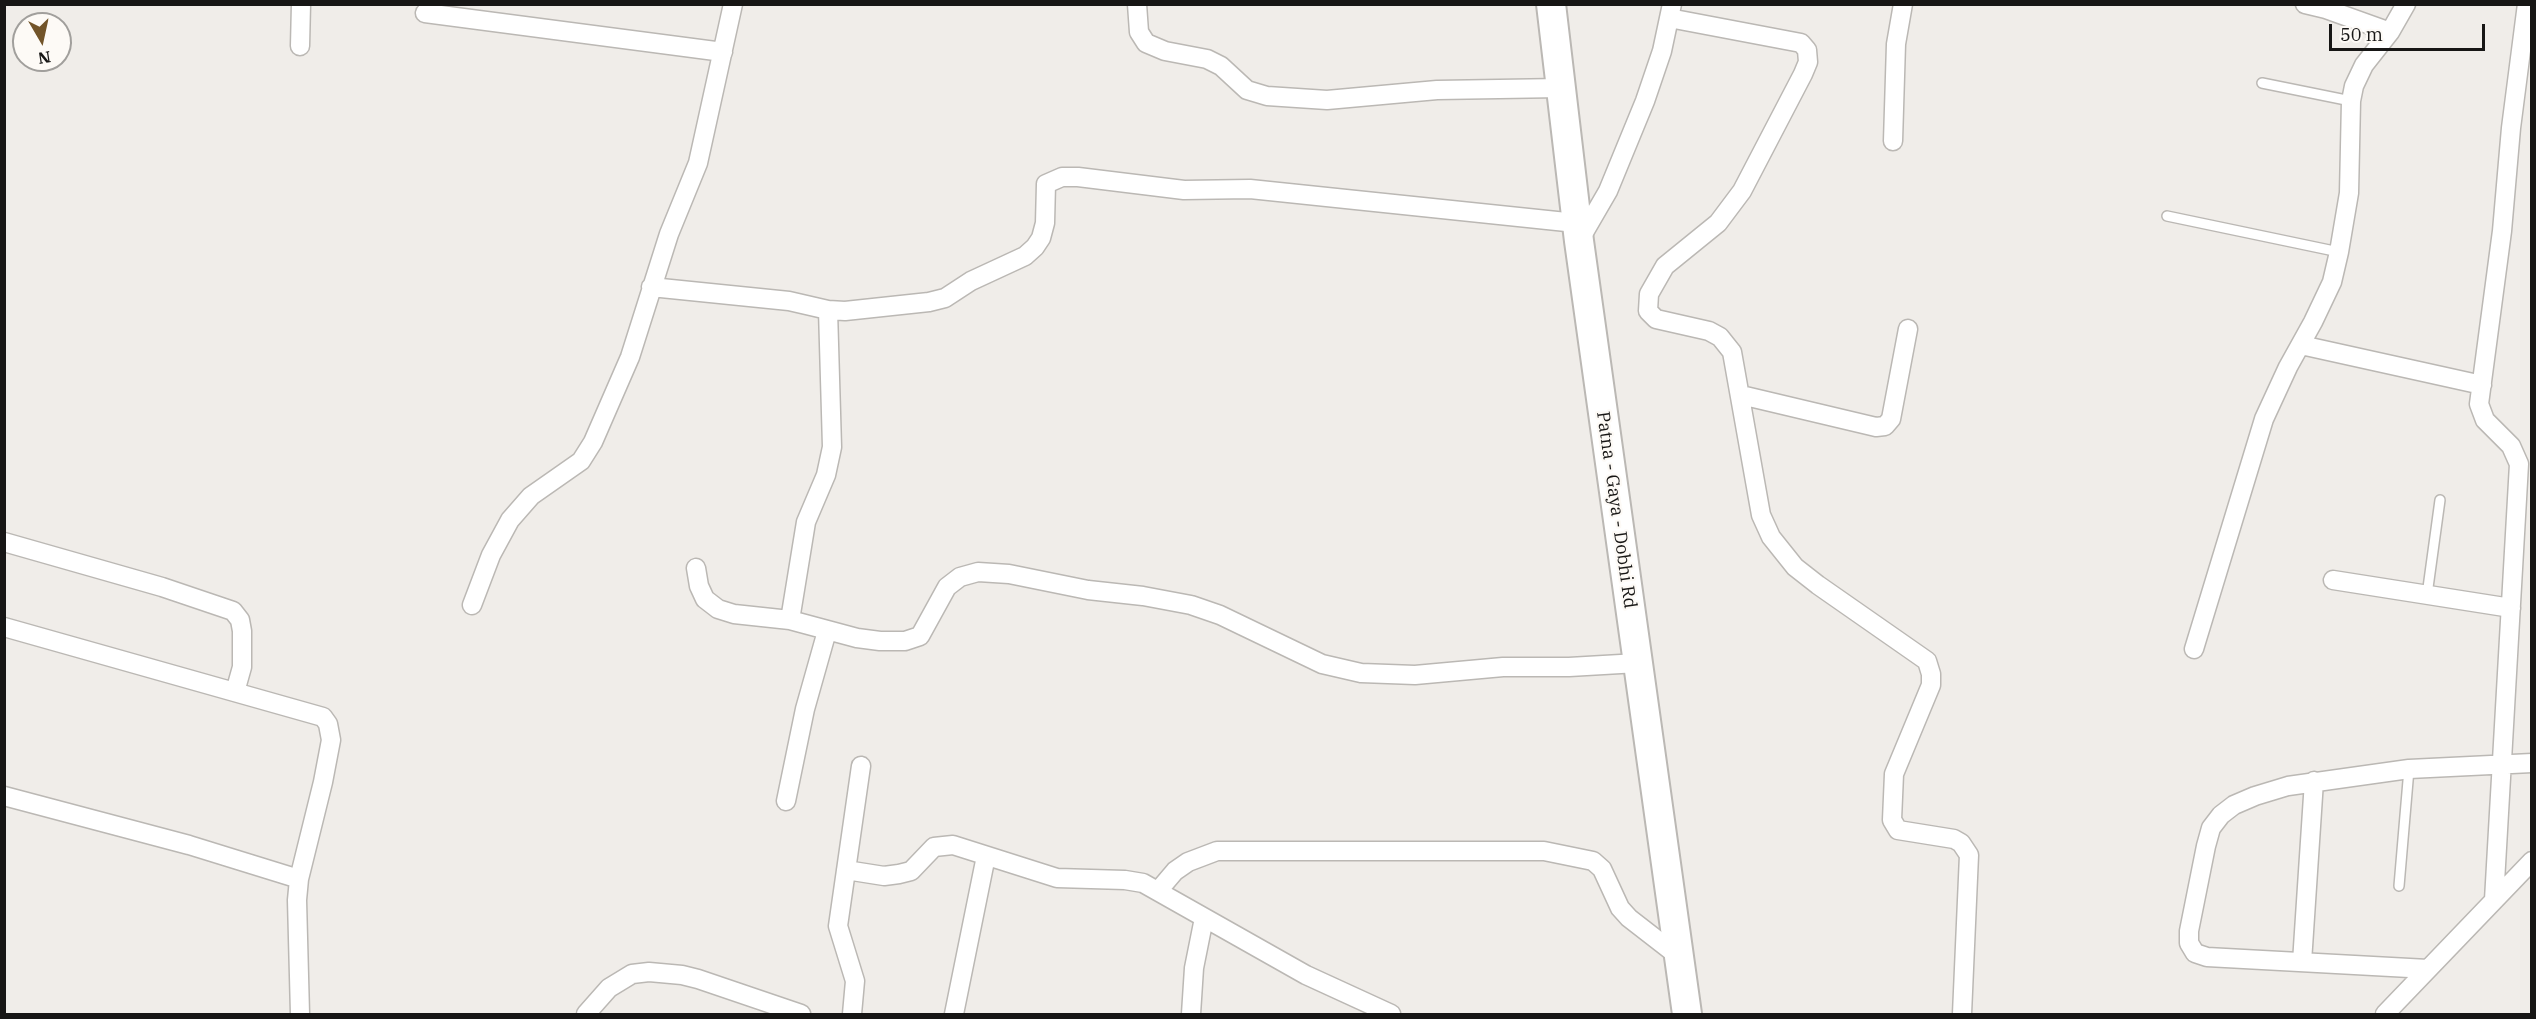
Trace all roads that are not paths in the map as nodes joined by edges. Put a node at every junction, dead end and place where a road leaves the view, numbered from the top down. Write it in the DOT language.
graph roads {
  1 [pos="301,4"];
  2 [pos="733,4"];
  3 [pos="1137,4"];
  4 [pos="1551,4"];
  5 [pos="1903,4"];
  6 [pos="2305,4"];
  7 [pos="2406,4"];
  8 [pos="2527,4"];
  9 [pos="1670,11"];
  10 [pos="424,13"];
  11 [pos="2390,32"];
  12 [pos="300,46"];
  13 [pos="723,52"];
  14 [pos="2262,83"];
  15 [pos="1561,87"];
  16 [pos="2351,101"];
  17 [pos="1893,141"];
  18 [pos="2167,216"];
  19 [pos="1578,232"];
  20 [pos="2339,252"];
  21 [pos="651,287"];
  22 [pos="828,310"];
  23 [pos="1908,329"];
  24 [pos="2301,345"];
  25 [pos="2482,385"];
  26 [pos="1741,395"];
  27 [pos="2440,500"];
  28 [pos="4,542"];
  29 [pos="696,568"];
  30 [pos="2333,580"];
  31 [pos="2427,595"];
  32 [pos="472,605"];
  33 [pos="2511,608"];
  34 [pos="790,620"];
  35 [pos="4,627"];
  36 [pos="827,631"];
  37 [pos="2194,649"];
  38 [pos="1638,663"];
  39 [pos="235,692"];
  40 [pos="2532,762"];
  41 [pos="2502,764"];
  42 [pos="861,766"];
  43 [pos="2409,769"];
  44 [pos="2314,781"];
  45 [pos="4,796"];
  46 [pos="786,801"];
  47 [pos="986,856"];
  48 [pos="2532,861"];
  49 [pos="846,870"];
  50 [pos="299,879"];
  51 [pos="2399,886"];
  52 [pos="1158,891"];
  53 [pos="2494,900"];
  54 [pos="1204,918"];
  55 [pos="1678,956"];
  56 [pos="2301,962"];
  57 [pos="2428,969"];
  58 [pos="300,1014"];
  59 [pos="586,1014"];
  60 [pos="801,1014"];
  61 [pos="852,1014"];
  62 [pos="954,1014"];
  63 [pos="1191,1014"];
  64 [pos="1390,1014"];
  65 [pos="1687,1014"];
  66 [pos="1962,1014"];
  67 [pos="2385,1014"];
  1 -- 12 [label="street"];
  2 -- 13 [label="street"];
  3 -- 15 [label="street"];
  4 -- 15 [label="main road, Patna - Gaya - Dobhi Rd"];
  5 -- 17 [label="street"];
  6 -- 11 [label="street"];
  7 -- 11 [label="street"];
  8 -- 25 [label="street"];
  9 -- 19 [label="street"];
  9 -- 26 [label="street"];
  10 -- 13 [label="street"];
  11 -- 16 [label="street"];
  13 -- 21 [label="street"];
  14 -- 16 [label="lane"];
  15 -- 19 [label="main road, Patna - Gaya - Dobhi Rd"];
  16 -- 20 [label="street"];
  18 -- 20 [label="lane"];
  19 -- 22 [label="street"];
  19 -- 38 [label="main road, Patna - Gaya - Dobhi Rd"];
  20 -- 24 [label="street"];
  21 -- 22 [label="street"];
  21 -- 32 [label="street"];
  22 -- 34 [label="street"];
  23 -- 26 [label="street"];
  24 -- 25 [label="street"];
  24 -- 37 [label="street"];
  25 -- 33 [label="street"];
  26 -- 66 [label="street"];
  27 -- 31 [label="lane"];
  28 -- 39 [label="street"];
  29 -- 34 [label="street"];
  30 -- 31 [label="street"];
  31 -- 33 [label="street"];
  33 -- 41 [label="street"];
  34 -- 36 [label="street"];
  35 -- 39 [label="street"];
  36 -- 38 [label="street"];
  36 -- 46 [label="street"];
  38 -- 55 [label="main road, Patna - Gaya - Dobhi Rd"];
  39 -- 50 [label="street"];
  40 -- 41 [label="street"];
  41 -- 43 [label="street"];
  41 -- 53 [label="street"];
  42 -- 49 [label="street"];
  43 -- 44 [label="street"];
  43 -- 51 [label="lane"];
  44 -- 56 [label="street"];
  44 -- 56 [label="street"];
  45 -- 50 [label="street"];
  47 -- 49 [label="street"];
  47 -- 52 [label="street"];
  47 -- 62 [label="street"];
  48 -- 53 [label="street"];
  49 -- 61 [label="street"];
  50 -- 58 [label="street"];
  52 -- 54 [label="street"];
  52 -- 55 [label="street"];
  53 -- 57 [label="street"];
  54 -- 63 [label="street"];
  54 -- 64 [label="street"];
  55 -- 65 [label="main road, Patna - Gaya - Dobhi Rd"];
  56 -- 57 [label="street"];
  57 -- 67 [label="street"];
  59 -- 60 [label="street"];
}
